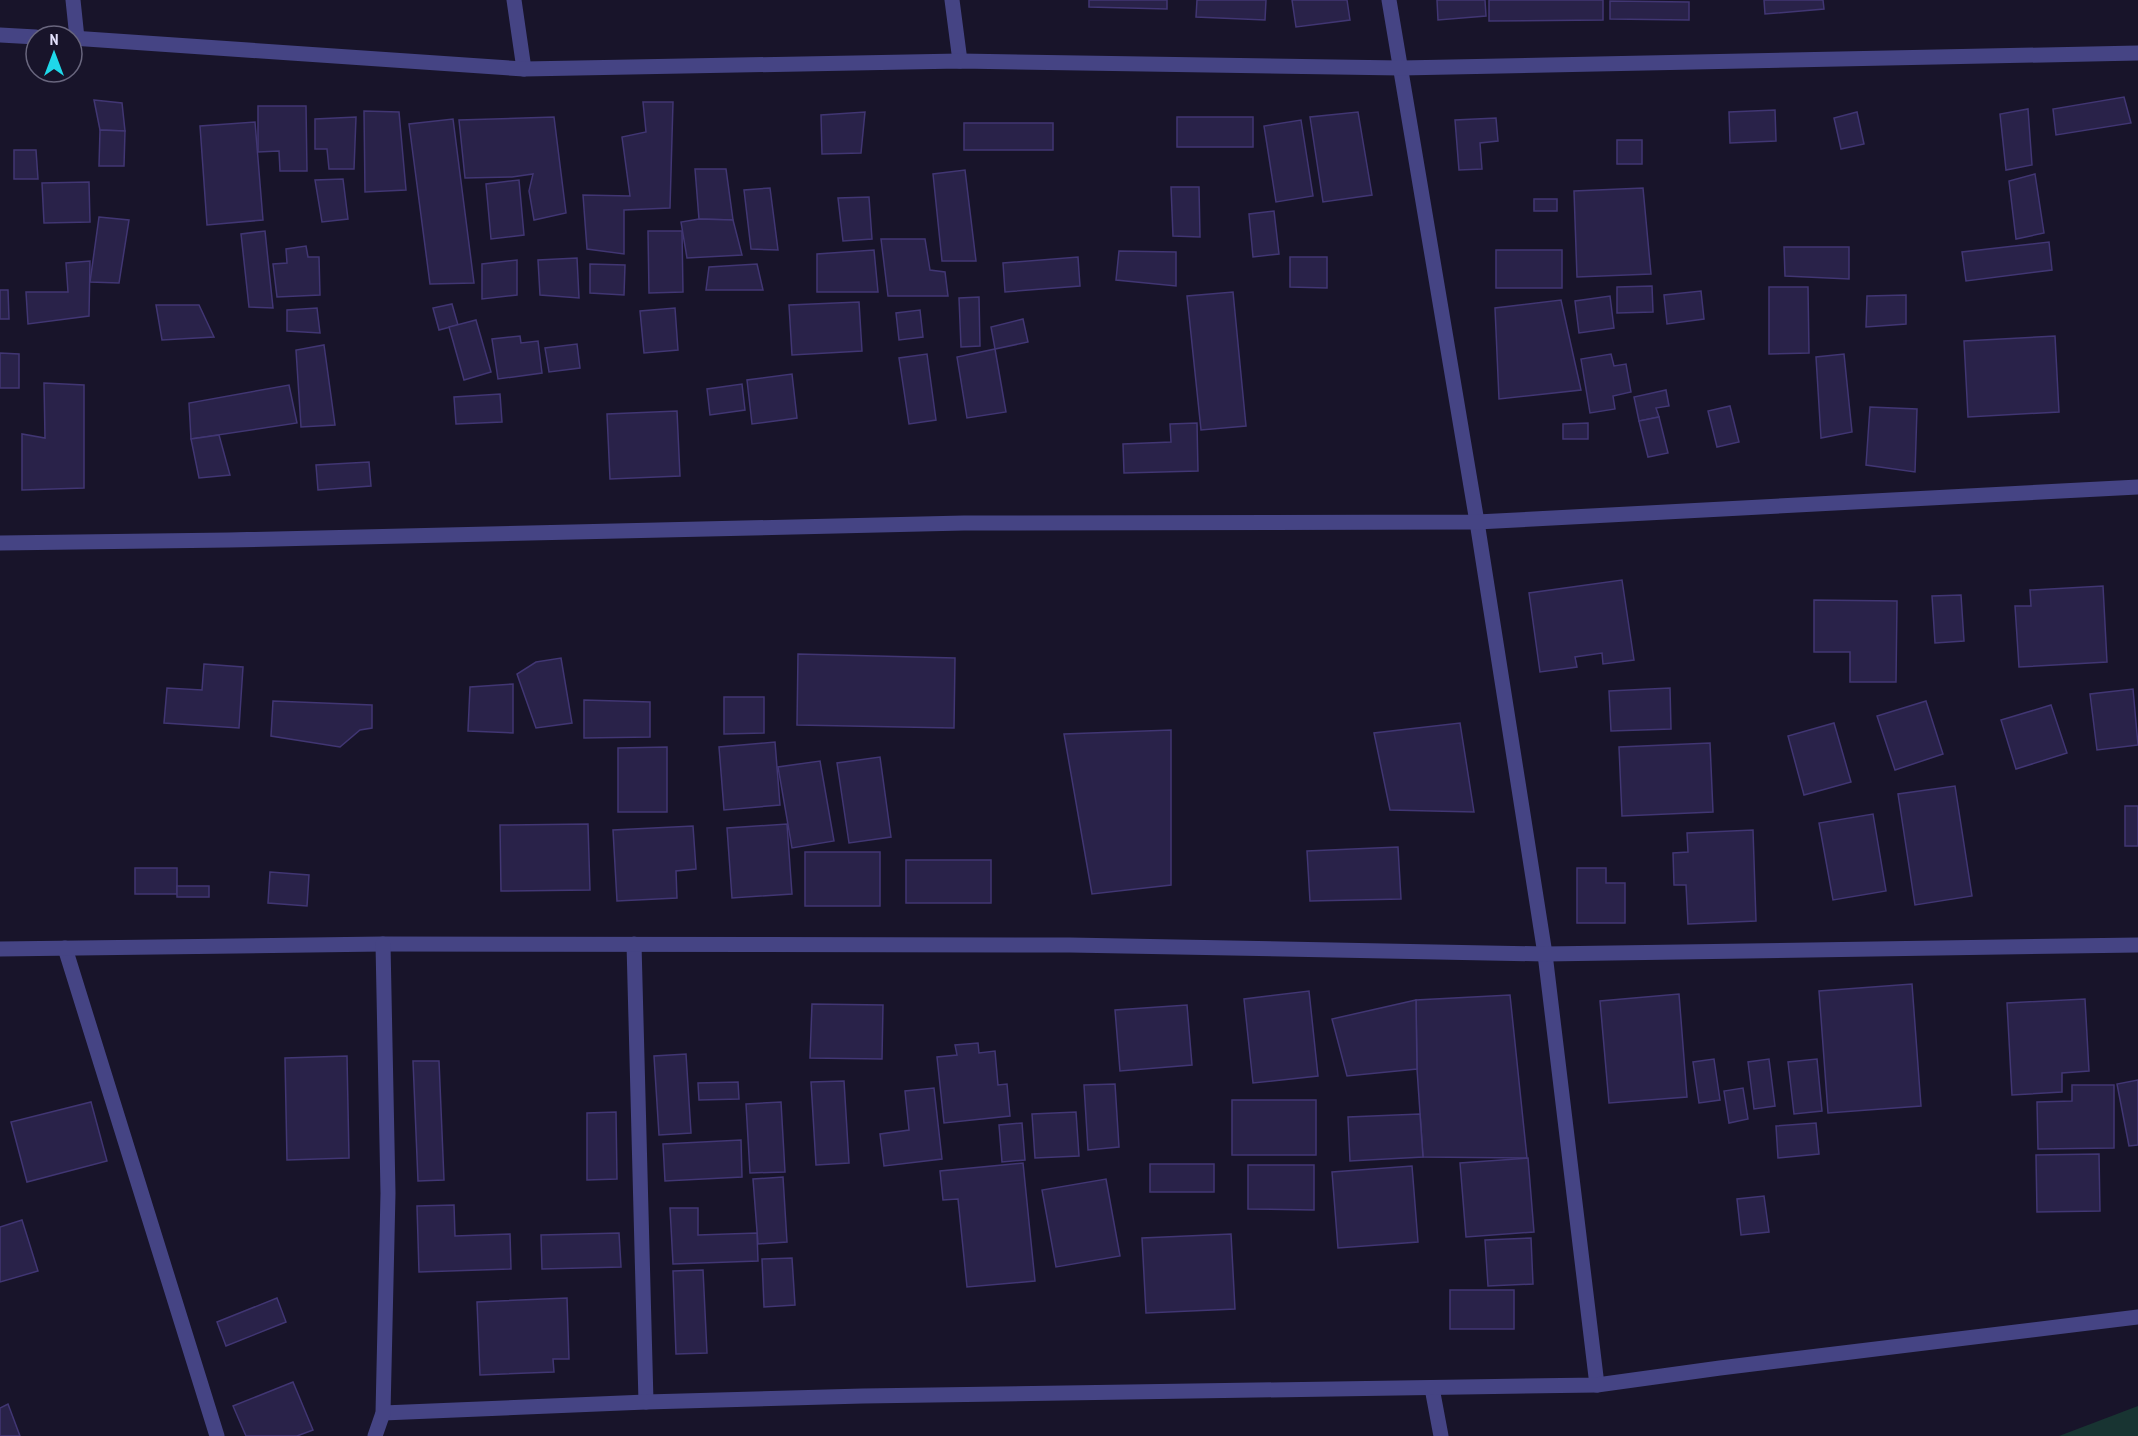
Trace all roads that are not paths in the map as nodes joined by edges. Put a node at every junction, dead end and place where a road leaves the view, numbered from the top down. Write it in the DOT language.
graph roads {
  1 [pos="73,0"];
  2 [pos="514,0"];
  3 [pos="952,0"];
  4 [pos="1389,0"];
  5 [pos="74,24"];
  6 [pos="0,36"];
  7 [pos="24,36"];
  8 [pos="84,39"];
  9 [pos="2138,53"];
  10 [pos="960,61"];
  11 [pos="1401,68"];
  12 [pos="524,69"];
  13 [pos="2138,487"];
  14 [pos="1478,522"];
  15 [pos="0,543"];
  16 [pos="383,944"];
  17 [pos="634,944"];
  18 [pos="2138,945"];
  19 [pos="65,948"];
  20 [pos="0,949"];
  21 [pos="1545,954"];
  22 [pos="2138,1317"];
  23 [pos="1597,1385"];
  24 [pos="1432,1388"];
  25 [pos="646,1402"];
  26 [pos="382,1413"];
  27 [pos="217,1436"];
  28 [pos="375,1436"];
  29 [pos="1441,1436"];
  1 -- 5 [label="street"];
  2 -- 12 [label="street"];
  3 -- 10 [label="street"];
  4 -- 11 [label="street"];
  6 -- 7 [label="street"];
  8 -- 12 [label="street"];
  9 -- 11 [label="street"];
  10 -- 11 [label="street"];
  10 -- 12 [label="street"];
  11 -- 14 [label="street"];
  13 -- 14 [label="street"];
  14 -- 15 [label="street"];
  14 -- 21 [label="street"];
  16 -- 17 [label="street"];
  16 -- 19 [label="street"];
  16 -- 26 [label="street"];
  17 -- 21 [label="street"];
  17 -- 25 [label="street"];
  18 -- 21 [label="street"];
  19 -- 20 [label="street"];
  19 -- 27 [label="street"];
  21 -- 23 [label="street"];
  22 -- 23 [label="street"];
  23 -- 24 [label="street"];
  24 -- 25 [label="street"];
  24 -- 29 [label="street"];
  25 -- 26 [label="street"];
  26 -- 28 [label="street"];
}
